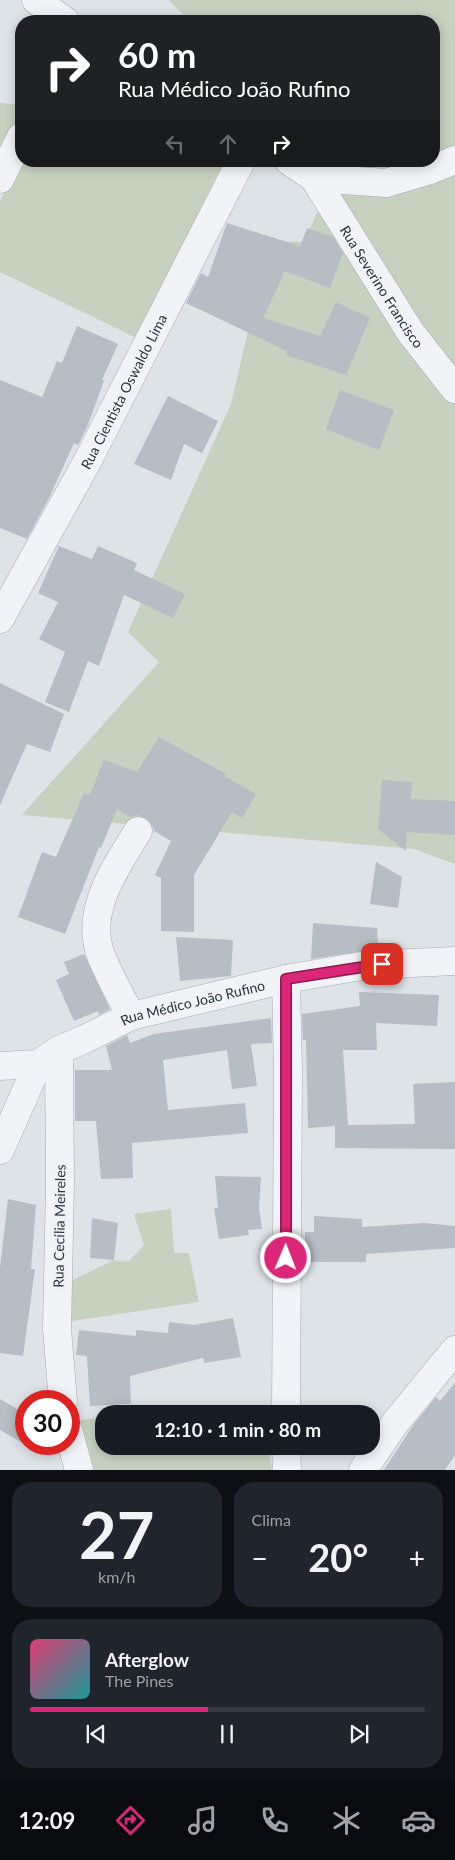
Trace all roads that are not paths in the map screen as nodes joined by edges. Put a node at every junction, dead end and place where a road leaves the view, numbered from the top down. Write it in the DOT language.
graph roads {
  1 [pos="36,0"];
  2 [pos="57,15"];
  3 [pos="15,149"];
  4 [pos="455,160"];
  5 [pos="440,166"];
  6 [pos="238,167"];
  7 [pos="298,167"];
  8 [pos="438,167"];
  9 [pos="314,178"];
  10 [pos="0,179"];
  11 [pos="455,389"];
  12 [pos="0,619"];
  13 [pos="138,831"];
  14 [pos="455,961"];
  15 [pos="286,979"];
  16 [pos="131,1016"];
  17 [pos="48,1057"];
  18 [pos="0,1066"];
  19 [pos="0,1150"];
  20 [pos="455,1350"];
  21 [pos="62,1390"];
  22 [pos="286,1405"];
  23 [pos="75,1455"];
  24 [pos="286,1455"];
  25 [pos="79,1470"];
  26 [pos="287,1470"];
  27 [pos="364,1470"];
  1 -- 2 [label="street"];
  3 -- 10 [label="street"];
  4 -- 5 [label="street"];
  6 -- 12 [label="street, Rua Cientista Oswaldo Lima"];
  7 -- 9 [label="street"];
  8 -- 9 [label="street"];
  9 -- 11 [label="street, Rua Severino Francisco"];
  13 -- 16 [label="street"];
  14 -- 15 [label="street, Rua Médico João Rufino"];
  15 -- 16 [label="street, Rua Médico João Rufino"];
  15 -- 22 [label="street"];
  16 -- 17 [label="street, Rua Médico João Rufino"];
  17 -- 18 [label="street, Rua Médico João Rufino"];
  17 -- 19 [label="street"];
  17 -- 21 [label="street, Rua Cecília Meireles"];
  20 -- 27 [label="street"];
  23 -- 25 [label="street"];
  24 -- 26 [label="street"];
}
